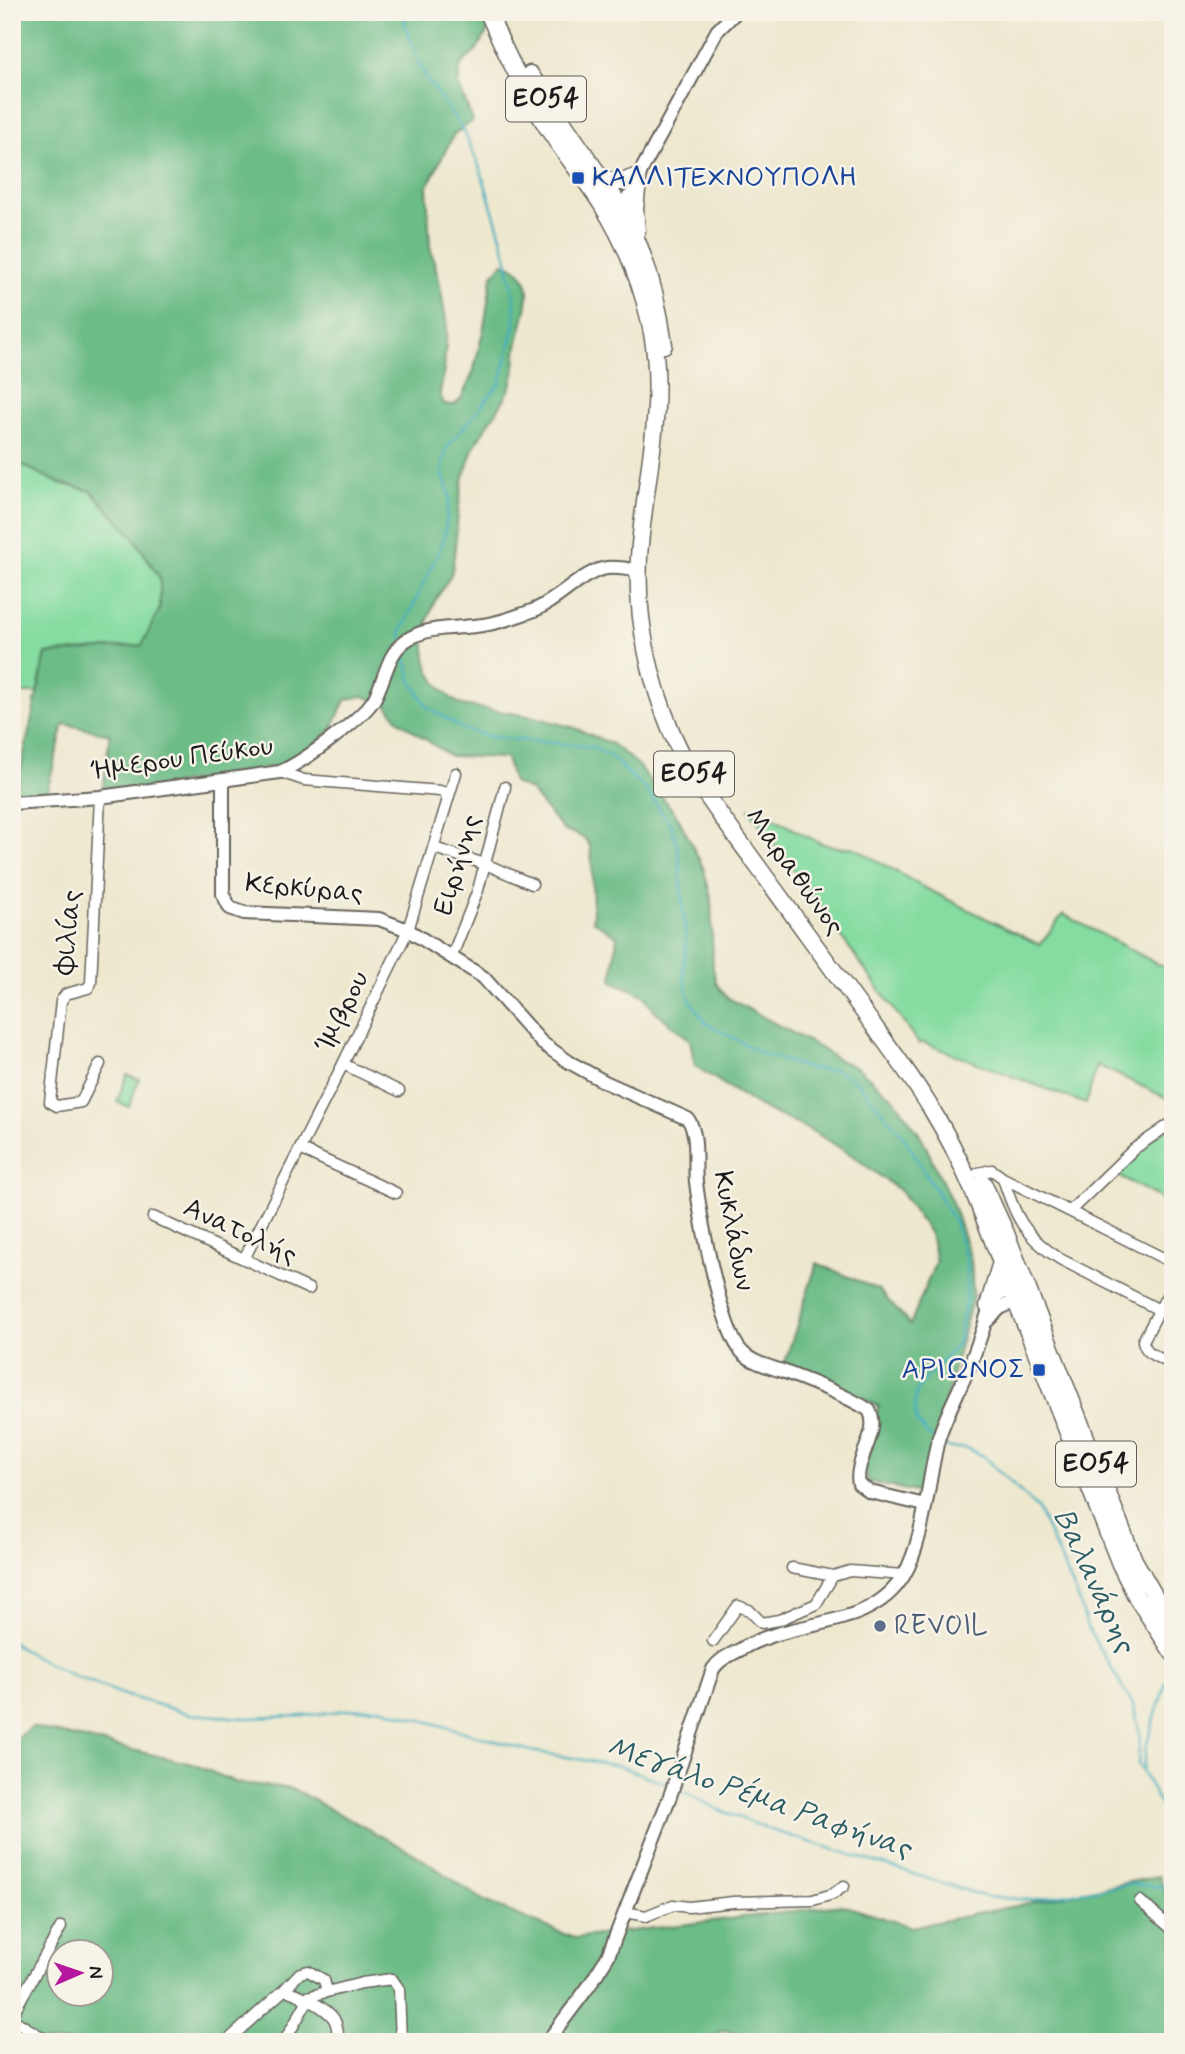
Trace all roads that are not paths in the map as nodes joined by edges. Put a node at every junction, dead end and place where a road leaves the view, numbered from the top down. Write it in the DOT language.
graph roads {
  1 [pos="488,12"];
  2 [pos="499,12"];
  3 [pos="731,15"];
  4 [pos="638,176"];
  5 [pos="602,180"];
  6 [pos="611,206"];
  7 [pos="638,244"];
  8 [pos="639,570"];
  9 [pos="280,772"];
  10 [pos="456,773"];
  11 [pos="223,779"];
  12 [pos="505,787"];
  13 [pos="100,797"];
  14 [pos="447,800"];
  15 [pos="12,803"];
  16 [pos="434,848"];
  17 [pos="485,864"];
  18 [pos="531,884"];
  19 [pos="408,930"];
  20 [pos="452,956"];
  21 [pos="100,1064"];
  22 [pos="343,1064"];
  23 [pos="398,1091"];
  24 [pos="1173,1122"];
  25 [pos="300,1149"];
  26 [pos="978,1172"];
  27 [pos="1003,1178"];
  28 [pos="396,1194"];
  29 [pos="1071,1210"];
  30 [pos="153,1217"];
  31 [pos="244,1259"];
  32 [pos="1001,1262"];
  33 [pos="1173,1263"];
  34 [pos="1173,1284"];
  35 [pos="309,1289"];
  36 [pos="1021,1293"];
  37 [pos="988,1306"];
  38 [pos="1158,1310"];
  39 [pos="1173,1317"];
  40 [pos="984,1325"];
  41 [pos="1173,1364"];
  42 [pos="925,1505"];
  43 [pos="792,1568"];
  44 [pos="904,1574"];
  45 [pos="832,1576"];
  46 [pos="1173,1628"];
  47 [pos="713,1641"];
  48 [pos="1172,1651"];
  49 [pos="844,1886"];
  50 [pos="1140,1901"];
  51 [pos="625,1912"];
  52 [pos="61,1927"];
  53 [pos="1173,1930"];
  54 [pos="284,1990"];
  55 [pos="327,1992"];
  56 [pos="306,1999"];
  57 [pos="12,2017"];
  58 [pos="50,2042"];
  59 [pos="226,2042"];
  60 [pos="285,2042"];
  61 [pos="338,2042"];
  62 [pos="401,2042"];
  63 [pos="547,2042"];
  1 -- 6 [label="main road, Μαραθώνος / ΕΟ54"];
  2 -- 5 [label="main road, Μαραθώνος / ΕΟ54"];
  3 -- 4 [label="street"];
  4 -- 5 [label="main road"];
  4 -- 6 [label="street"];
  4 -- 7 [label="main road"];
  5 -- 6 [label="main road, Μαραθώνος / ΕΟ54"];
  6 -- 7 [label="main road, Μαραθώνος / ΕΟ54"];
  6 -- 8 [label="main road, Μαραθώνος / ΕΟ54"];
  7 -- 26 [label="main road, Μαραθώνος / ΕΟ54"];
  8 -- 9 [label="street, Ήμερου Πεύκου"];
  8 -- 32 [label="main road, Μαραθώνος / ΕΟ54"];
  9 -- 11 [label="street, Ήμερου Πεύκου"];
  9 -- 14 [label="street"];
  10 -- 14 [label="street, Ίμβρου"];
  11 -- 13 [label="street, Ήμερου Πεύκου"];
  11 -- 19 [label="street, Κερκύρας"];
  12 -- 17 [label="street, Ειρήνης"];
  13 -- 15 [label="street, Ήμερου Πεύκου"];
  13 -- 21 [label="street, Φιλίας"];
  14 -- 16 [label="street, Ίμβρου"];
  16 -- 17 [label="street"];
  16 -- 19 [label="street, Ίμβρου"];
  17 -- 18 [label="street"];
  17 -- 20 [label="street, Ειρήνης"];
  19 -- 20 [label="street, Κερκύρας"];
  19 -- 22 [label="street, Ίμβρου"];
  20 -- 42 [label="street, Κυκλάδων"];
  22 -- 23 [label="street"];
  22 -- 25 [label="street, Ίμβρου"];
  24 -- 29 [label="street"];
  25 -- 28 [label="street"];
  25 -- 31 [label="street, Ίμβρου"];
  26 -- 27 [label="street"];
  26 -- 36 [label="main road, Μαραθώνος / ΕΟ54"];
  27 -- 29 [label="street"];
  27 -- 38 [label="street"];
  29 -- 33 [label="street"];
  30 -- 31 [label="street, Ανατολής"];
  31 -- 35 [label="street, Ανατολής"];
  32 -- 36 [label="main road, Μαραθώνος / ΕΟ54"];
  32 -- 37 [label="main road"];
  34 -- 38 [label="street"];
  36 -- 37 [label="street"];
  36 -- 40 [label="street"];
  36 -- 46 [label="main road, Μαραθώνος / ΕΟ54"];
  36 -- 48 [label="main road, Μαραθώνος / ΕΟ54"];
  37 -- 40 [label="street"];
  38 -- 39 [label="street"];
  38 -- 41 [label="street"];
  40 -- 42 [label="street"];
  42 -- 44 [label="street"];
  43 -- 45 [label="street"];
  44 -- 45 [label="street"];
  44 -- 51 [label="street"];
  45 -- 47 [label="street"];
  49 -- 51 [label="street"];
  50 -- 53 [label="street"];
  51 -- 63 [label="street"];
  52 -- 57 [label="street"];
  54 -- 55 [label="street"];
  54 -- 56 [label="street"];
  54 -- 59 [label="street"];
  55 -- 56 [label="street"];
  55 -- 62 [label="street"];
  56 -- 60 [label="street"];
  56 -- 61 [label="street"];
  57 -- 58 [label="street"];
}
